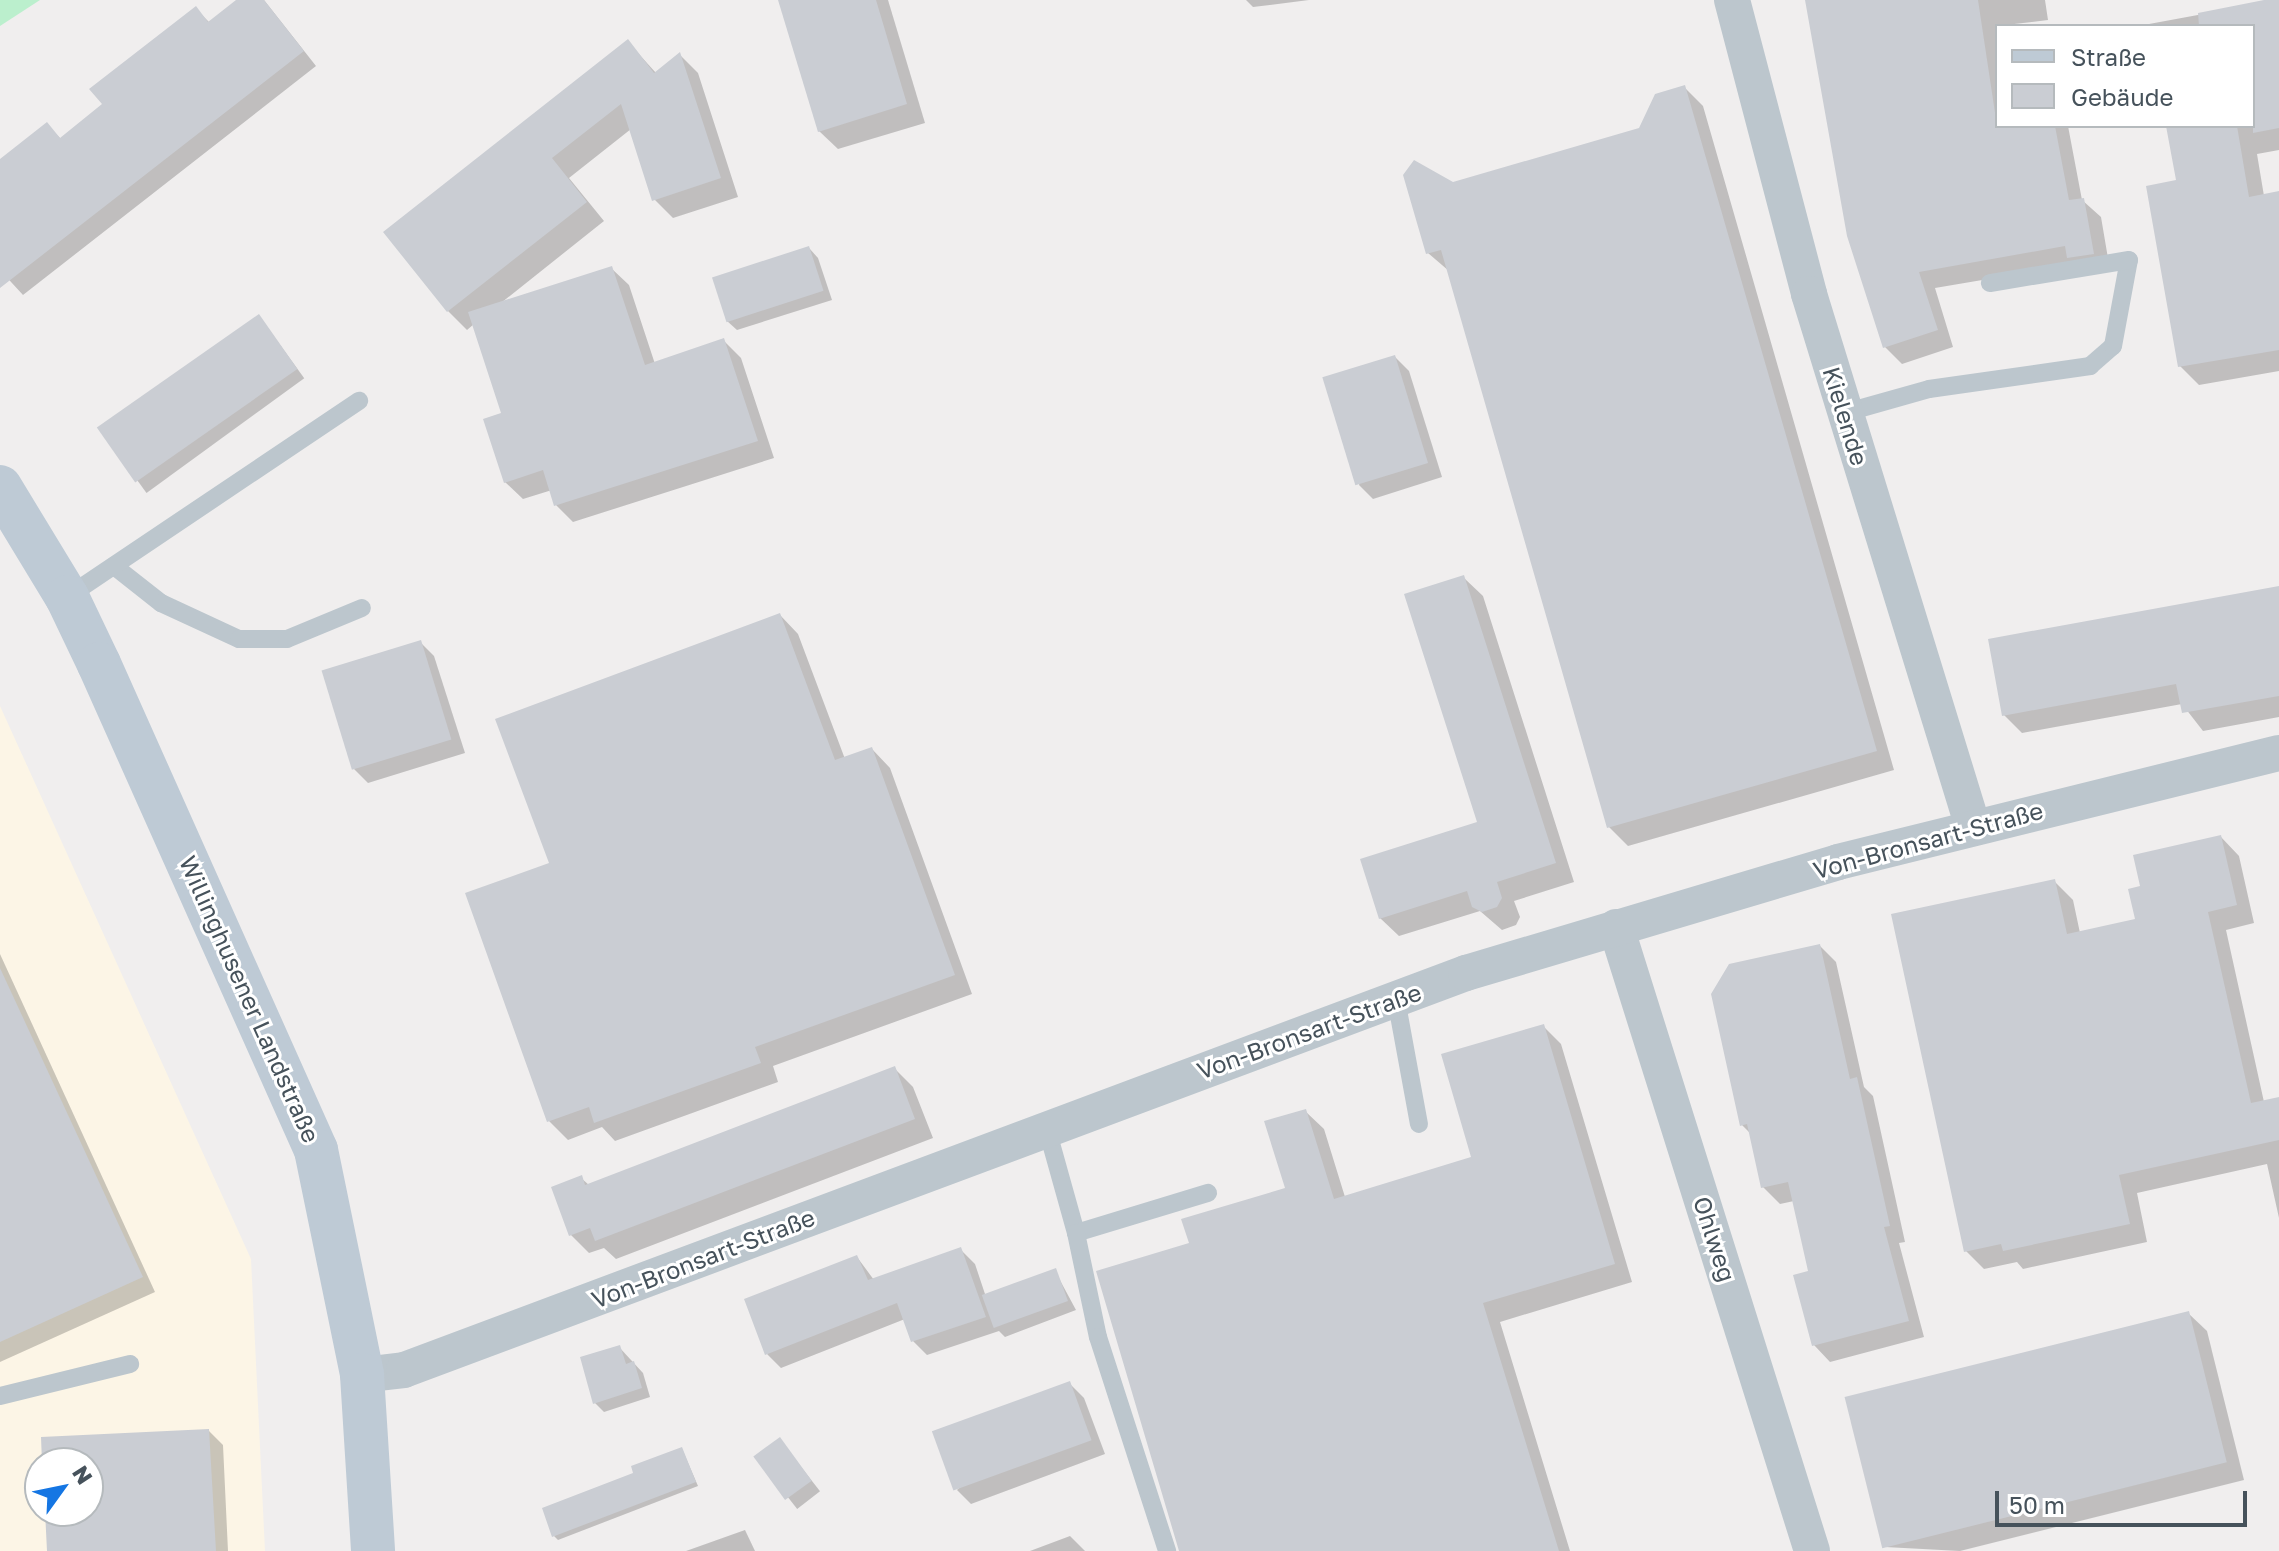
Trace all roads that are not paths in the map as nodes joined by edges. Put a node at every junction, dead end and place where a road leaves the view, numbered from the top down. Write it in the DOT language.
graph roads {
  1 [pos="1732,0"];
  2 [pos="1990,283"];
  3 [pos="359,401"];
  4 [pos="1844,413"];
  5 [pos="0,487"];
  6 [pos="114,566"];
  7 [pos="67,597"];
  8 [pos="362,608"];
  9 [pos="2279,753"];
  10 [pos="1973,827"];
  11 [pos="1616,927"];
  12 [pos="1396,999"];
  13 [pos="1419,1124"];
  14 [pos="1047,1129"];
  15 [pos="1208,1193"];
  16 [pos="1076,1233"];
  17 [pos="130,1364"];
  18 [pos="362,1375"];
  19 [pos="0,1396"];
  20 [pos="373,1551"];
  21 [pos="1167,1551"];
  22 [pos="1812,1551"];
  1 -- 4 [label="street, Kielende"];
  2 -- 4 [label="lane"];
  3 -- 6 [label="lane"];
  4 -- 10 [label="street, Kielende"];
  5 -- 7 [label="main road, Willinghusener Landstraße"];
  6 -- 7 [label="lane"];
  6 -- 8 [label="lane"];
  7 -- 18 [label="main road, Willinghusener Landstraße"];
  9 -- 10 [label="street, Von-Bronsart-Straße"];
  10 -- 11 [label="street, Von-Bronsart-Straße"];
  11 -- 12 [label="street, Von-Bronsart-Straße"];
  11 -- 22 [label="street, Ohlweg"];
  12 -- 13 [label="lane"];
  12 -- 14 [label="street, Von-Bronsart-Straße"];
  14 -- 16 [label="lane"];
  14 -- 18 [label="street, Von-Bronsart-Straße"];
  15 -- 16 [label="lane"];
  16 -- 21 [label="lane"];
  17 -- 19 [label="lane"];
  18 -- 20 [label="main road, Willinghusener Landstraße"];
}
